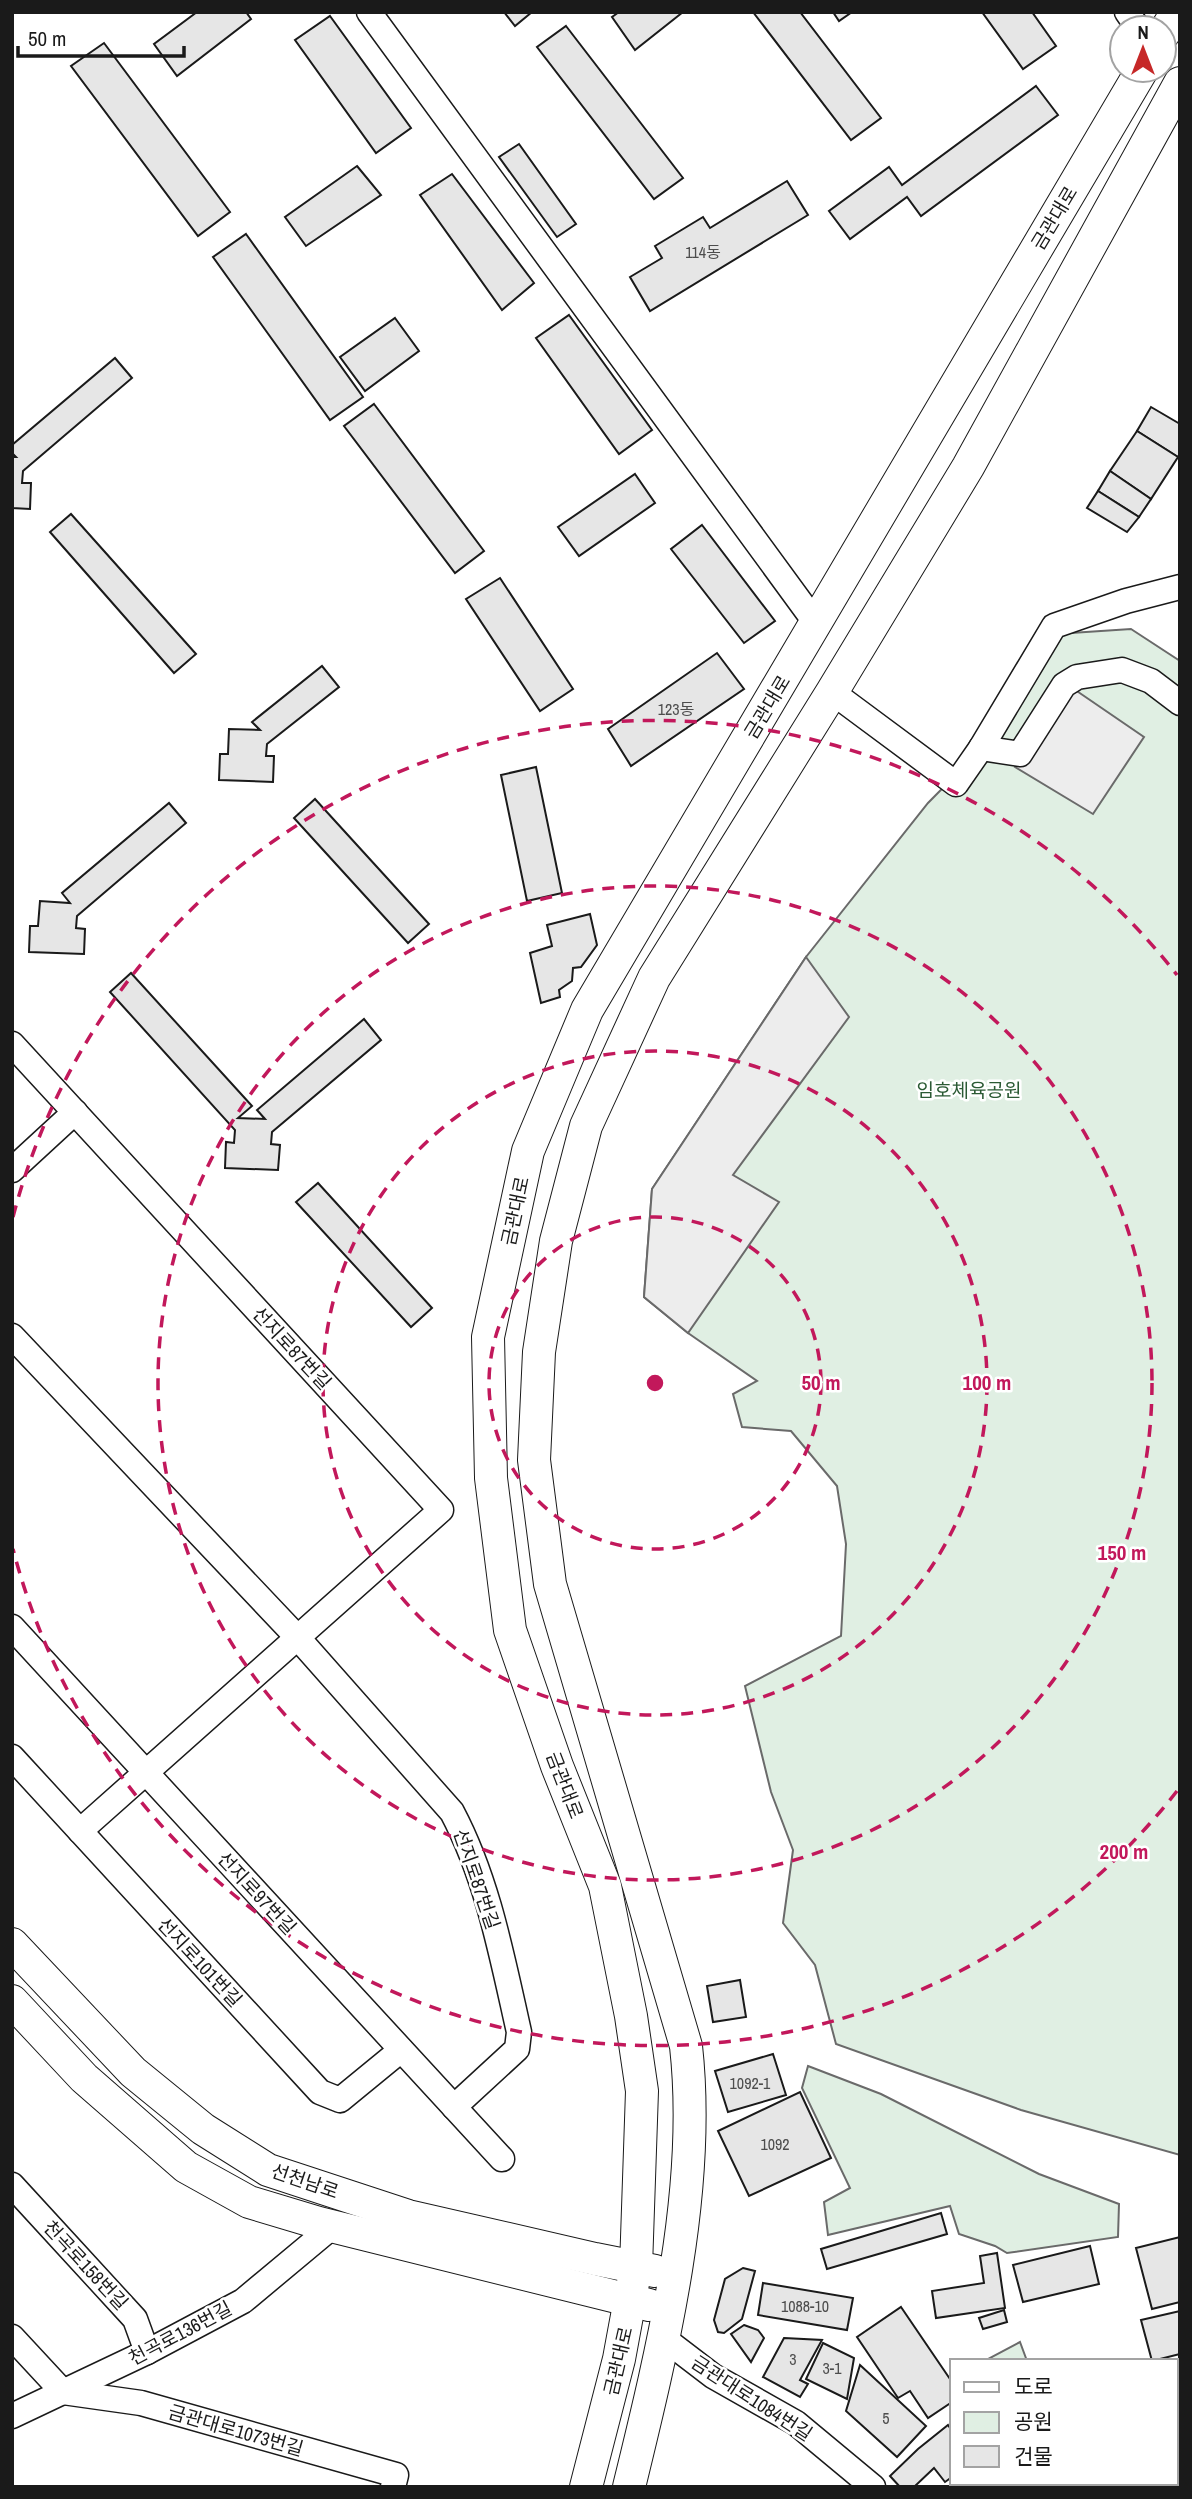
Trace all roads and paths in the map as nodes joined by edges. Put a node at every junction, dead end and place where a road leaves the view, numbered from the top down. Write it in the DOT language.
graph roads {
  1 [pos="369,12"];
  2 [pos="1180,83"];
  3 [pos="1134,84"];
  4 [pos="1180,587"];
  5 [pos="815,622"];
  6 [pos="832,692"];
  7 [pos="1180,703"];
  8 [pos="981,748"];
  9 [pos="12,1044"];
  10 [pos="75,1112"];
  11 [pos="12,1170"];
  12 [pos="12,1336"];
  13 [pos="12,1627"];
  14 [pos="298,1638"];
  15 [pos="12,1757"];
  16 [pos="147,1773"];
  17 [pos="80,1831"];
  18 [pos="12,1944"];
  19 [pos="12,2001"];
  20 [pos="401,2050"];
  21 [pos="454,2107"];
  22 [pos="502,2159"];
  23 [pos="12,2185"];
  24 [pos="333,2226"];
  25 [pos="636,2267"];
  26 [pos="674,2273"];
  27 [pos="631,2301"];
  28 [pos="665,2323"];
  29 [pos="12,2337"];
  30 [pos="147,2353"];
  31 [pos="63,2392"];
  32 [pos="12,2416"];
  33 [pos="596,2479"];
  34 [pos="393,2487"];
  35 [pos="629,2487"];
  36 [pos="873,2487"];
  1 -- 5 [label="street"];
  2 -- 6 [label="main road, 금관대로"];
  3 -- 5 [label="main road, 금관대로"];
  4 -- 8 [label="street"];
  5 -- 25 [label="main road, 금관대로"];
  6 -- 8 [label="street"];
  6 -- 26 [label="main road, 금관대로"];
  7 -- 8 [label="street"];
  9 -- 10 [label="street, 선지로87번길"];
  10 -- 11 [label="street"];
  10 -- 14 [label="street, 선지로87번길"];
  12 -- 14 [label="street, 선지로87번길"];
  13 -- 16 [label="street, 선지로97번길"];
  14 -- 16 [label="street, 선지로87번길"];
  14 -- 21 [label="street, 선지로87번길"];
  15 -- 17 [label="street, 선지로101번길"];
  16 -- 17 [label="street, 선지로87번길"];
  16 -- 20 [label="street, 선지로97번길"];
  17 -- 20 [label="street, 선지로101번길"];
  18 -- 25 [label="main road, 선천남로"];
  19 -- 24 [label="main road, 선천남로"];
  20 -- 21 [label="street, 선지로97번길"];
  21 -- 22 [label="street, 선지로97번길"];
  23 -- 30 [label="street, 천곡로158번길"];
  24 -- 27 [label="main road, 선천남로"];
  24 -- 30 [label="street, 천곡로136번길"];
  25 -- 26 [label="main road, 선천남로"];
  25 -- 27 [label="main road, 금관대로"];
  26 -- 28 [label="main road, 금관대로"];
  27 -- 28 [label="main road, 선천남로"];
  27 -- 33 [label="main road, 금관대로"];
  28 -- 35 [label="main road, 금관대로"];
  28 -- 36 [label="street, 금관대로1084번길"];
  29 -- 31 [label="street"];
  30 -- 31 [label="street, 천곡로136번길"];
  31 -- 32 [label="street, 천곡로136번길"];
  31 -- 34 [label="street, 금관대로1073번길"];
}
